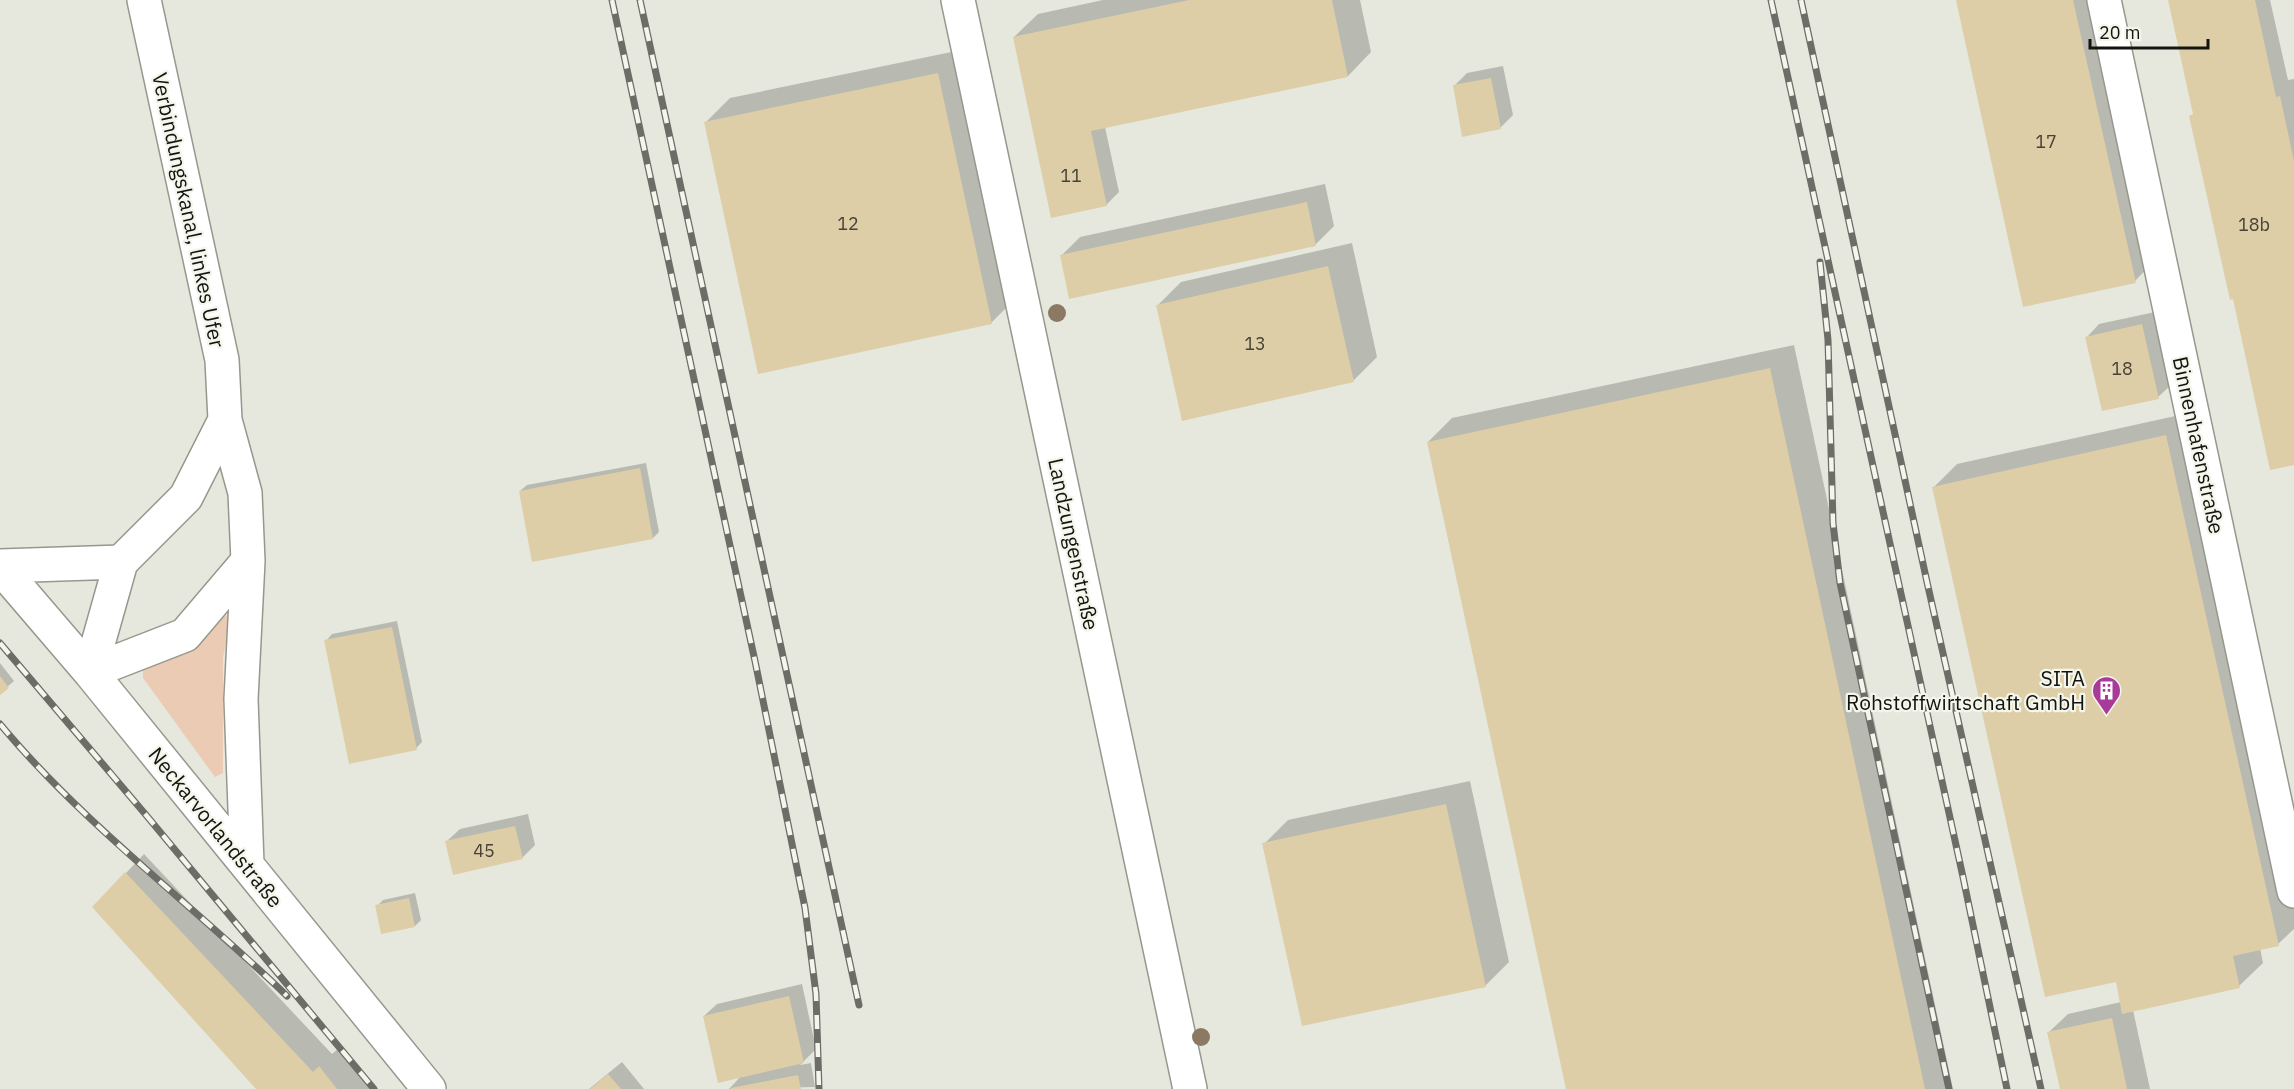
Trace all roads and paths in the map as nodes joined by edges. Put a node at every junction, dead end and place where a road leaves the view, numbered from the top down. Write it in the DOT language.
graph roads {
  1 [pos="144,0"];
  2 [pos="958,0"];
  3 [pos="2104,0"];
  4 [pos="225,420"];
  5 [pos="248,561"];
  6 [pos="121,562"];
  7 [pos="0,566"];
  8 [pos="90,672"];
  9 [pos="247,864"];
  10 [pos="2294,891"];
  11 [pos="429,1089"];
  12 [pos="1190,1089"];
  1 -- 4 [label="street, Verbindungskanal, linkes Ufer"];
  2 -- 12 [label="street, Landzungenstraße"];
  3 -- 10 [label="street, Binnenhafenstraße"];
  4 -- 5 [label="street, Verbindungskanal, linkes Ufer"];
  4 -- 6 [label="street, Verbindungskanal, linkes Ufer"];
  5 -- 8 [label="street"];
  5 -- 9 [label="street, Verbindungskanal, linkes Ufer"];
  6 -- 7 [label="street"];
  6 -- 8 [label="street, Verbindungskanal, linkes Ufer"];
  7 -- 8 [label="street, Neckarvorlandstraße"];
  8 -- 9 [label="street, Neckarvorlandstraße"];
  9 -- 11 [label="street, Neckarvorlandstraße"];
}
